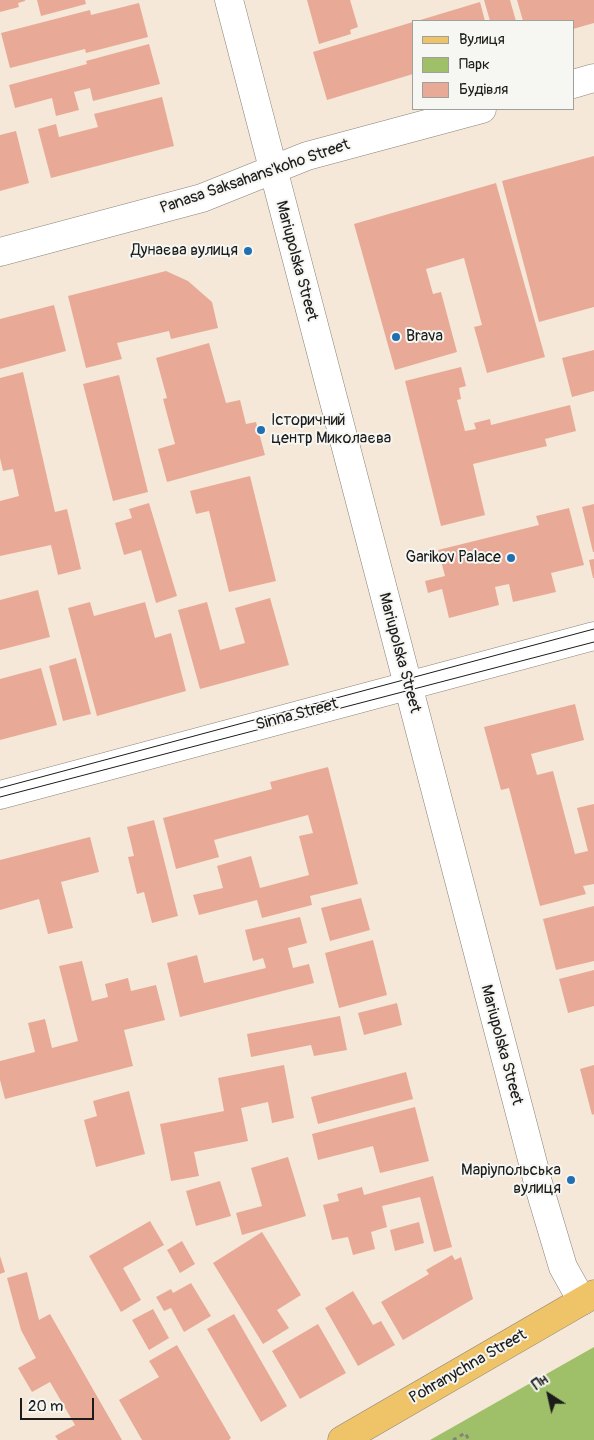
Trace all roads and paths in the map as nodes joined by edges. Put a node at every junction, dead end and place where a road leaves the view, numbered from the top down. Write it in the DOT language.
graph roads {
  1 [pos="228,0"];
  2 [pos="594,78"];
  3 [pos="574,84"];
  4 [pos="478,110"];
  5 [pos="272,171"];
  6 [pos="0,252"];
  7 [pos="594,636"];
  8 [pos="407,686"];
  9 [pos="0,795"];
  10 [pos="588,1298"];
  11 [pos="342,1440"];
  12 [pos="453,1440"];
  13 [pos="469,1440"];
  1 -- 5 [label="street, Mariupolska Street"];
  2 -- 3 [label="street"];
  4 -- 5 [label="street, Panasa Saksahans'koho Street"];
  5 -- 6 [label="street, Panasa Saksahans'koho Street"];
  5 -- 8 [label="street, Mariupolska Street"];
  7 -- 8 [label="street, Sinna Street"];
  8 -- 9 [label="street, Sinna Street"];
  8 -- 10 [label="street, Mariupolska Street"];
  10 -- 11 [label="main road, Pohranychna Street"];
  12 -- 13 [label="path"];
}
